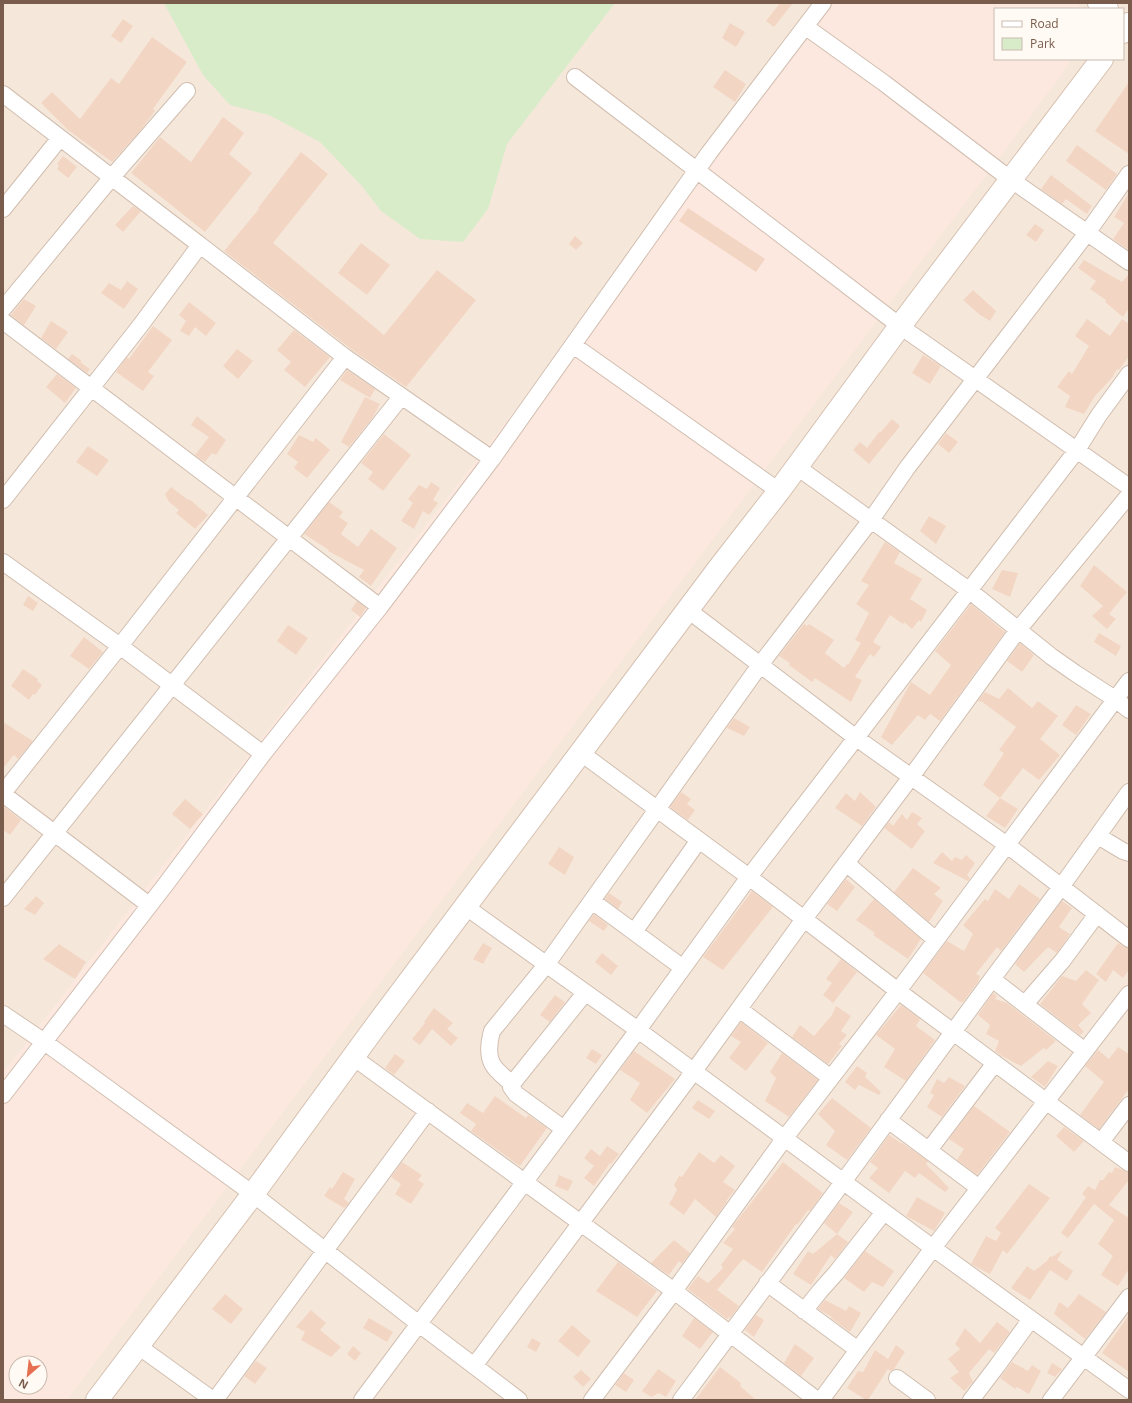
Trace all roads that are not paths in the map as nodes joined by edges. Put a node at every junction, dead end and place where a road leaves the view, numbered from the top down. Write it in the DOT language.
graph roads {
  1 [pos="823,3"];
  2 [pos="806,27"];
  3 [pos="1101,60"];
  4 [pos="575,77"];
  5 [pos="187,91"];
  6 [pos="3,94"];
  7 [pos="60,138"];
  8 [pos="697,170"];
  9 [pos="1129,174"];
  10 [pos="112,177"];
  11 [pos="1010,179"];
  12 [pos="3,208"];
  13 [pos="1087,233"];
  14 [pos="200,245"];
  15 [pos="1129,262"];
  16 [pos="3,309"];
  17 [pos="3,321"];
  18 [pos="900,326"];
  19 [pos="573,345"];
  20 [pos="345,357"];
  21 [pos="1129,374"];
  22 [pos="974,378"];
  23 [pos="91,388"];
  24 [pos="401,396"];
  25 [pos="1077,450"];
  26 [pos="492,458"];
  27 [pos="797,466"];
  28 [pos="1129,487"];
  29 [pos="779,491"];
  30 [pos="1129,495"];
  31 [pos="236,497"];
  32 [pos="3,500"];
  33 [pos="871,520"];
  34 [pos="288,537"];
  35 [pos="3,562"];
  36 [pos="970,591"];
  37 [pos="380,607"];
  38 [pos="688,610"];
  39 [pos="1018,630"];
  40 [pos="120,646"];
  41 [pos="760,665"];
  42 [pos="1129,681"];
  43 [pos="172,685"];
  44 [pos="1115,699"];
  45 [pos="1129,710"];
  46 [pos="855,737"];
  47 [pos="581,753"];
  48 [pos="263,754"];
  49 [pos="911,777"];
  50 [pos="1129,792"];
  51 [pos="3,794"];
  52 [pos="657,809"];
  53 [pos="54,833"];
  54 [pos="1098,836"];
  55 [pos="699,840"];
  56 [pos="1007,845"];
  57 [pos="1129,853"];
  58 [pos="846,863"];
  59 [pos="749,877"];
  60 [pos="1061,887"];
  61 [pos="3,898"];
  62 [pos="592,901"];
  63 [pos="149,905"];
  64 [pos="466,907"];
  65 [pos="1097,914"];
  66 [pos="804,919"];
  67 [pos="634,932"];
  68 [pos="1129,939"];
  69 [pos="936,940"];
  70 [pos="546,965"];
  71 [pos="683,968"];
  72 [pos="992,979"];
  73 [pos="898,991"];
  74 [pos="585,993"];
  75 [pos="1129,994"];
  76 [pos="1025,1004"];
  77 [pos="739,1009"];
  78 [pos="3,1014"];
  79 [pos="638,1030"];
  80 [pos="954,1032"];
  81 [pos="43,1041"];
  82 [pos="1085,1051"];
  83 [pos="353,1057"];
  84 [pos="995,1062"];
  85 [pos="694,1071"];
  86 [pos="831,1078"];
  87 [pos="512,1084"];
  88 [pos="3,1095"];
  89 [pos="1047,1101"];
  90 [pos="1129,1105"];
  91 [pos="428,1111"];
  92 [pos="888,1120"];
  93 [pos="564,1129"];
  94 [pos="784,1138"];
  95 [pos="1101,1142"];
  96 [pos="929,1150"];
  97 [pos="1129,1163"];
  98 [pos="524,1182"];
  99 [pos="843,1182"];
  100 [pos="979,1188"];
  101 [pos="253,1194"];
  102 [pos="884,1212"];
  103 [pos="580,1222"];
  104 [pos="933,1248"];
  105 [pos="325,1251"];
  106 [pos="767,1283"];
  107 [pos="674,1291"];
  108 [pos="1129,1297"];
  109 [pos="804,1310"];
  110 [pos="1031,1319"];
  111 [pos="418,1324"];
  112 [pos="730,1334"];
  113 [pos="138,1346"];
  114 [pos="858,1350"];
  115 [pos="1083,1356"];
  116 [pos="474,1366"];
  117 [pos="897,1378"];
  118 [pos="1129,1390"];
  119 [pos="97,1400"];
  120 [pos="214,1400"];
  121 [pos="362,1400"];
  122 [pos="519,1400"];
  123 [pos="592,1400"];
  124 [pos="681,1400"];
  125 [pos="817,1400"];
  126 [pos="821,1400"];
  127 [pos="927,1400"];
  128 [pos="971,1400"];
  129 [pos="1051,1400"];
  1 -- 2 [label="street"];
  2 -- 8 [label="street"];
  2 -- 11 [label="street"];
  3 -- 11 [label="street"];
  4 -- 8 [label="street"];
  5 -- 10 [label="street"];
  6 -- 7 [label="street"];
  7 -- 10 [label="street"];
  7 -- 12 [label="street"];
  8 -- 18 [label="street"];
  8 -- 19 [label="street"];
  9 -- 13 [label="street"];
  10 -- 14 [label="street"];
  10 -- 16 [label="street"];
  11 -- 13 [label="street"];
  11 -- 18 [label="street"];
  13 -- 15 [label="street"];
  13 -- 22 [label="street"];
  14 -- 20 [label="street"];
  14 -- 23 [label="street"];
  17 -- 23 [label="street"];
  18 -- 22 [label="street"];
  18 -- 27 [label="street"];
  19 -- 26 [label="street"];
  19 -- 29 [label="street"];
  20 -- 24 [label="street"];
  20 -- 31 [label="street"];
  21 -- 25 [label="street"];
  22 -- 25 [label="street"];
  22 -- 33 [label="street"];
  23 -- 31 [label="street"];
  23 -- 32 [label="street"];
  24 -- 26 [label="street"];
  24 -- 34 [label="street"];
  25 -- 28 [label="street"];
  25 -- 36 [label="street"];
  26 -- 37 [label="street"];
  27 -- 29 [label="street"];
  27 -- 33 [label="street"];
  29 -- 38 [label="street"];
  30 -- 39 [label="street"];
  31 -- 34 [label="street"];
  31 -- 40 [label="street"];
  33 -- 36 [label="street"];
  33 -- 41 [label="street"];
  34 -- 37 [label="street"];
  34 -- 43 [label="street"];
  35 -- 40 [label="street"];
  36 -- 39 [label="street"];
  36 -- 46 [label="street"];
  37 -- 48 [label="street"];
  38 -- 41 [label="street"];
  38 -- 47 [label="street"];
  39 -- 44 [label="street"];
  39 -- 49 [label="street"];
  40 -- 43 [label="street"];
  40 -- 51 [label="street"];
  41 -- 46 [label="street"];
  41 -- 52 [label="street"];
  42 -- 44 [label="street"];
  43 -- 48 [label="street"];
  43 -- 53 [label="street"];
  44 -- 45 [label="street"];
  44 -- 56 [label="street"];
  46 -- 49 [label="street"];
  46 -- 59 [label="street"];
  47 -- 52 [label="street"];
  47 -- 64 [label="street"];
  48 -- 63 [label="street"];
  49 -- 56 [label="street"];
  49 -- 58 [label="street"];
  50 -- 54 [label="street"];
  51 -- 53 [label="street"];
  52 -- 55 [label="street"];
  52 -- 62 [label="street"];
  53 -- 61 [label="street"];
  53 -- 63 [label="street"];
  54 -- 57 [label="street"];
  54 -- 60 [label="street"];
  55 -- 59 [label="street"];
  55 -- 67 [label="street"];
  56 -- 60 [label="street"];
  56 -- 69 [label="street"];
  58 -- 66 [label="street"];
  58 -- 69 [label="street"];
  59 -- 66 [label="street"];
  59 -- 71 [label="street"];
  60 -- 65 [label="street"];
  60 -- 72 [label="street"];
  62 -- 67 [label="street"];
  62 -- 70 [label="street"];
  63 -- 81 [label="street"];
  64 -- 70 [label="street"];
  64 -- 83 [label="street"];
  65 -- 68 [label="street"];
  65 -- 76 [label="street"];
  66 -- 73 [label="street"];
  66 -- 77 [label="street"];
  67 -- 71 [label="street"];
  69 -- 73 [label="street"];
  70 -- 74 [label="street"];
  70 -- 87 [label="street"];
  71 -- 79 [label="street"];
  72 -- 76 [label="street"];
  72 -- 80 [label="street"];
  73 -- 80 [label="street"];
  73 -- 86 [label="street"];
  74 -- 79 [label="street"];
  74 -- 87 [label="street"];
  75 -- 82 [label="street"];
  76 -- 82 [label="street"];
  77 -- 85 [label="street"];
  77 -- 86 [label="street"];
  78 -- 81 [label="street"];
  79 -- 85 [label="street"];
  79 -- 93 [label="street"];
  80 -- 84 [label="street"];
  80 -- 92 [label="street"];
  81 -- 88 [label="street"];
  81 -- 101 [label="street"];
  82 -- 89 [label="street"];
  83 -- 91 [label="street"];
  83 -- 101 [label="street"];
  84 -- 89 [label="street"];
  84 -- 96 [label="street"];
  85 -- 94 [label="street"];
  85 -- 103 [label="street"];
  86 -- 94 [label="street"];
  87 -- 93 [label="street"];
  89 -- 95 [label="street"];
  89 -- 100 [label="street"];
  90 -- 95 [label="street"];
  91 -- 98 [label="street"];
  91 -- 105 [label="street"];
  92 -- 96 [label="street"];
  92 -- 99 [label="street"];
  93 -- 98 [label="street"];
  94 -- 99 [label="street"];
  94 -- 107 [label="street"];
  95 -- 97 [label="street"];
  96 -- 100 [label="street"];
  98 -- 103 [label="street"];
  98 -- 111 [label="street"];
  99 -- 102 [label="street"];
  99 -- 106 [label="street"];
  100 -- 104 [label="street"];
  101 -- 105 [label="street"];
  101 -- 113 [label="street"];
  102 -- 104 [label="street"];
  102 -- 109 [label="street"];
  103 -- 107 [label="street"];
  103 -- 116 [label="street"];
  104 -- 110 [label="street"];
  104 -- 114 [label="street"];
  105 -- 111 [label="street"];
  105 -- 120 [label="street"];
  106 -- 109 [label="street"];
  106 -- 112 [label="street"];
  107 -- 112 [label="street"];
  107 -- 123 [label="street"];
  108 -- 115 [label="street"];
  109 -- 114 [label="street"];
  110 -- 115 [label="street"];
  110 -- 128 [label="street"];
  111 -- 116 [label="street"];
  111 -- 121 [label="street"];
  112 -- 124 [label="street"];
  112 -- 125 [label="street"];
  113 -- 119 [label="street"];
  113 -- 120 [label="street"];
  114 -- 126 [label="street"];
  115 -- 118 [label="street"];
  115 -- 129 [label="street"];
  116 -- 122 [label="street"];
  117 -- 127 [label="street"];
}
